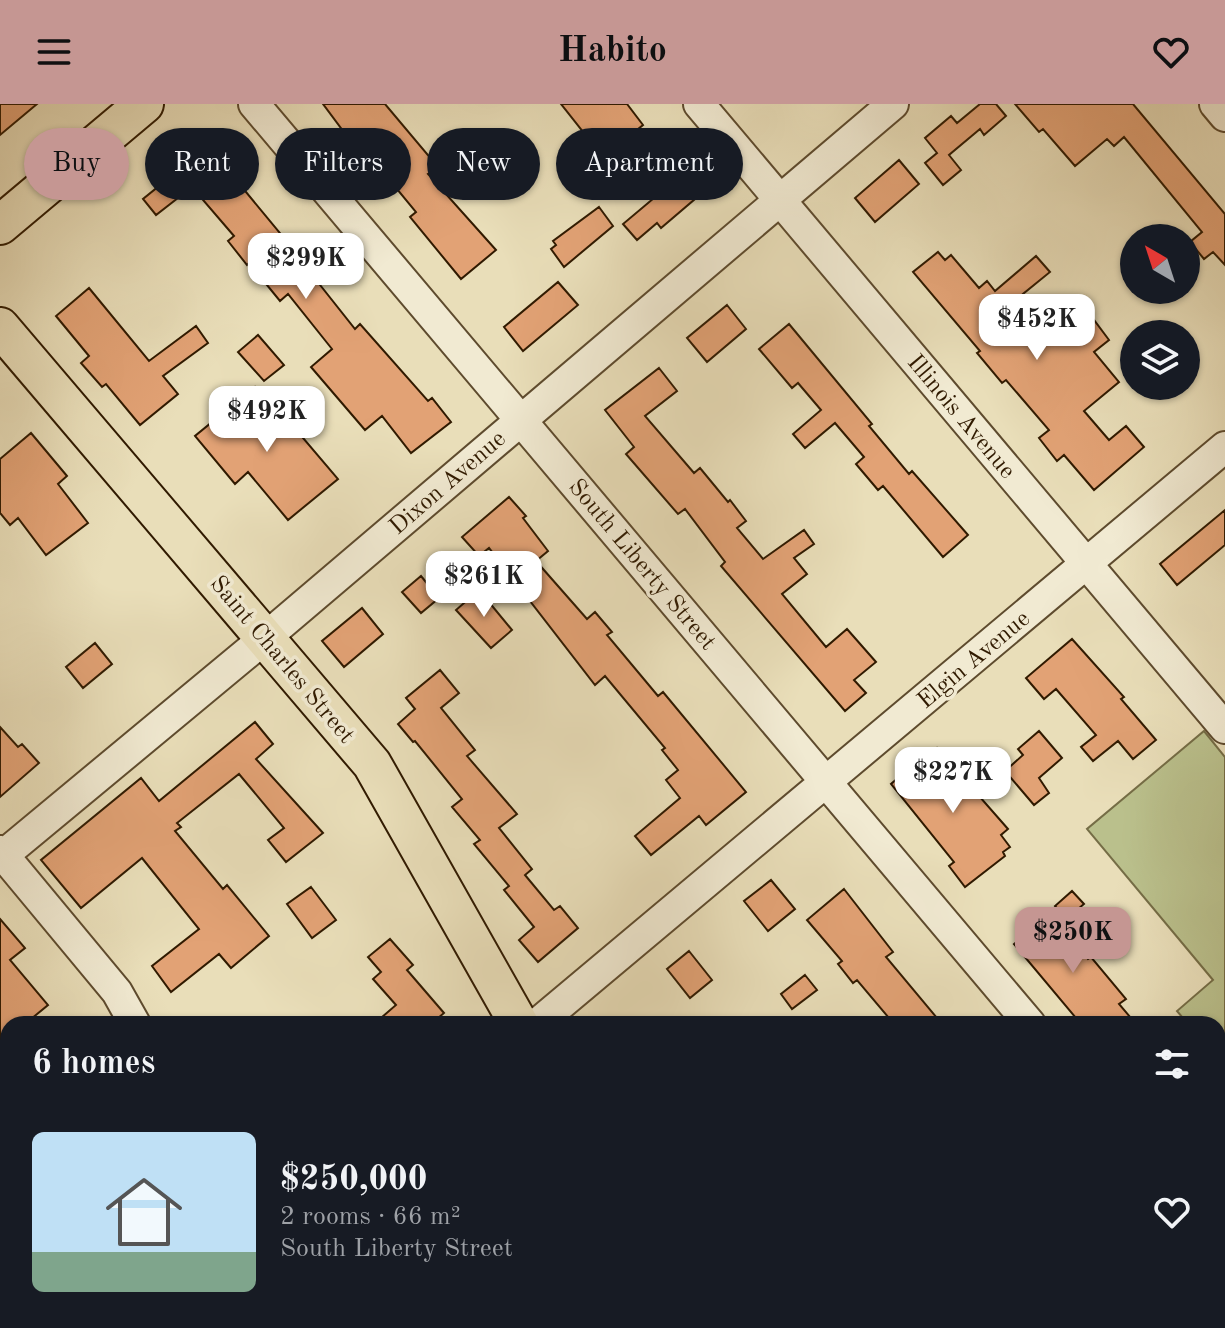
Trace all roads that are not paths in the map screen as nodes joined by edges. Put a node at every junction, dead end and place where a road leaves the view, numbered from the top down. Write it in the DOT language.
graph roads {
  1 [pos="144,104"];
  2 [pos="254,104"];
  3 [pos="699,104"];
  4 [pos="893,104"];
  5 [pos="1215,104"];
  6 [pos="1225,116"];
  7 [pos="780,199"];
  8 [pos="0,225"];
  9 [pos="0,327"];
  10 [pos="521,418"];
  11 [pos="1225,447"];
  12 [pos="1086,563"];
  13 [pos="265,638"];
  14 [pos="1225,728"];
  15 [pos="827,783"];
  16 [pos="1,855"];
  17 [pos="130,1016"];
  18 [pos="514,1016"];
  19 [pos="547,1016"];
  20 [pos="1023,1016"];
  1 -- 8 [label="main road"];
  2 -- 10 [label="street, South Liberty Street"];
  3 -- 7 [label="street, Illinois Avenue"];
  4 -- 7 [label="street, Dixon Avenue"];
  5 -- 6 [label="street"];
  7 -- 10 [label="street, Dixon Avenue"];
  7 -- 12 [label="street, Illinois Avenue"];
  9 -- 13 [label="main road, Saint Charles Street"];
  10 -- 13 [label="street, Dixon Avenue"];
  10 -- 15 [label="street, South Liberty Street"];
  11 -- 12 [label="street, Elgin Avenue"];
  12 -- 14 [label="street, Illinois Avenue"];
  12 -- 15 [label="street, Elgin Avenue"];
  13 -- 16 [label="street, Dixon Avenue"];
  13 -- 18 [label="main road, Saint Charles Street"];
  15 -- 19 [label="street, Elgin Avenue"];
  15 -- 20 [label="street, South Liberty Street"];
  16 -- 17 [label="street"];
}
